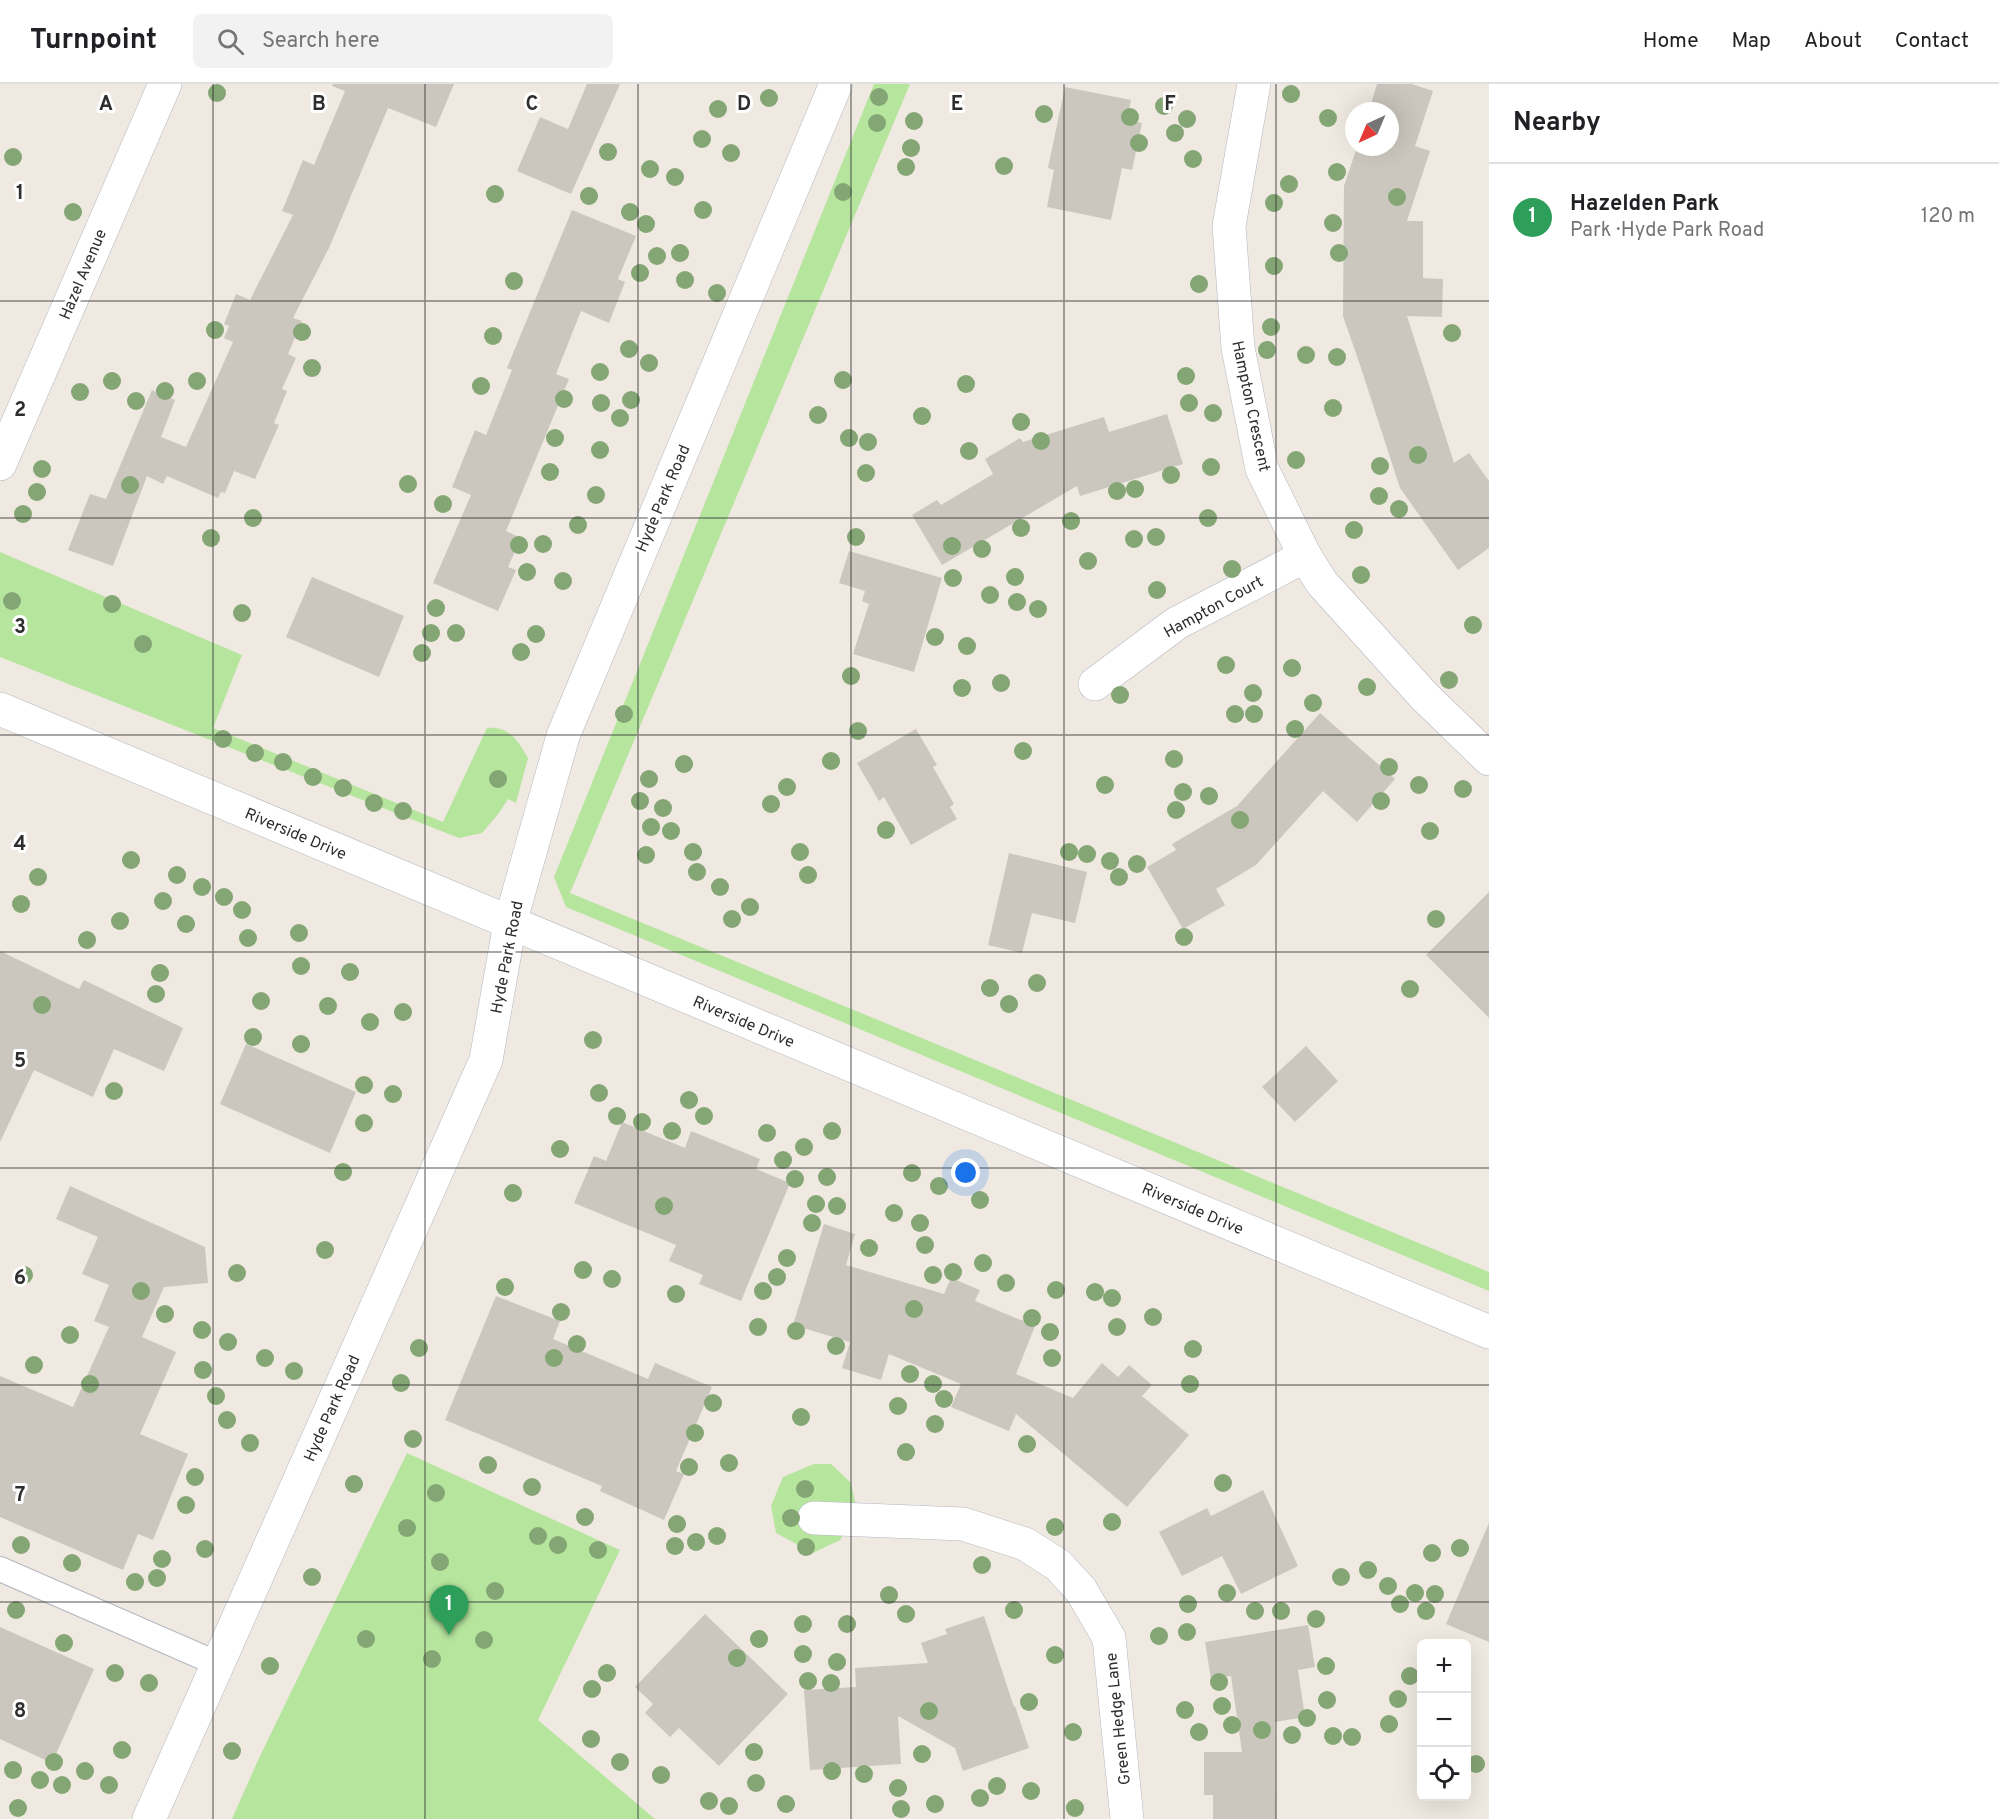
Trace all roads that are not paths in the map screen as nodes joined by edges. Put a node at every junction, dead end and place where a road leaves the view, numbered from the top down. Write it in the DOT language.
graph roads {
  1 [pos="165,84"];
  2 [pos="836,84"];
  3 [pos="1254,84"];
  4 [pos="0,464"];
  5 [pos="1305,556"];
  6 [pos="1095,684"];
  7 [pos="0,709"];
  8 [pos="1489,759"];
  9 [pos="510,922"];
  10 [pos="1489,1332"];
  11 [pos="814,1518"];
  12 [pos="0,1569"];
  13 [pos="218,1664"];
  14 [pos="149,1819"];
  15 [pos="1128,1819"];
  1 -- 4 [label="street, Hazel Avenue"];
  2 -- 9 [label="street, Hyde Park Road"];
  3 -- 5 [label="street, Hampton Crescent"];
  5 -- 6 [label="street, Hampton Court"];
  5 -- 8 [label="street, Hampton Crescent"];
  7 -- 9 [label="street, Riverside Drive"];
  9 -- 10 [label="street, Riverside Drive"];
  9 -- 13 [label="street, Hyde Park Road"];
  11 -- 15 [label="street, Green Hedge Lane"];
  12 -- 13 [label="lane"];
  13 -- 14 [label="street, Hyde Park Road"];
}
